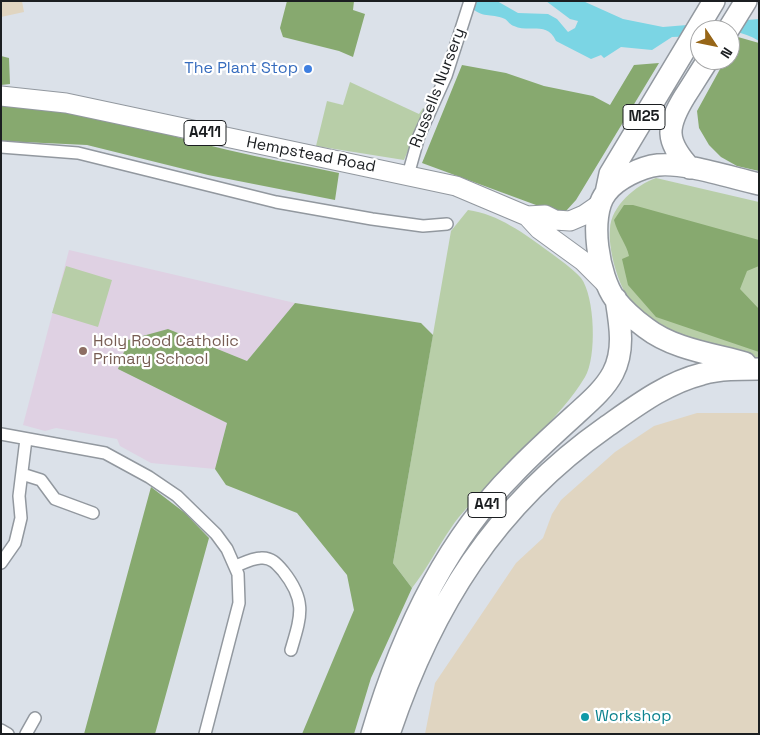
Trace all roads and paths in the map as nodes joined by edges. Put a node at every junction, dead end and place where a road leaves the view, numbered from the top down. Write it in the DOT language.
graph roads {
  1 [pos="470,1"];
  2 [pos="714,1"];
  3 [pos="702,70"];
  4 [pos="1,96"];
  5 [pos="1,147"];
  6 [pos="690,168"];
  7 [pos="408,175"];
  8 [pos="759,184"];
  9 [pos="603,198"];
  10 [pos="526,216"];
  11 [pos="447,224"];
  12 [pos="612,293"];
  13 [pos="759,368"];
  14 [pos="759,380"];
  15 [pos="600,431"];
  16 [pos="1,434"];
  17 [pos="26,439"];
  18 [pos="22,474"];
  19 [pos="94,513"];
  20 [pos="1,563"];
  21 [pos="236,566"];
  22 [pos="424,648"];
  23 [pos="290,650"];
  24 [pos="35,718"];
  25 [pos="1,730"];
  26 [pos="8,734"];
  27 [pos="26,734"];
  28 [pos="204,734"];
  29 [pos="372,734"];
  30 [pos="389,734"];
  31 [pos="398,734"];
  1 -- 7 [label="street, Russells Nursery"];
  2 -- 9 [label="highway, M25"];
  3 -- 6 [label="highway, M25"];
  4 -- 7 [label="main road, Hempstead Road / A411"];
  5 -- 11 [label="street"];
  6 -- 8 [label="highway"];
  6 -- 9 [label="highway"];
  7 -- 10 [label="main road, Hempstead Road / A411"];
  9 -- 10 [label="main road, Hempstead Road / A411"];
  9 -- 12 [label="highway"];
  10 -- 12 [label="main road, Hempstead Road / A411"];
  12 -- 13 [label="highway"];
  12 -- 29 [label="highway, A41"];
  13 -- 15 [label="highway, A41"];
  14 -- 15 [label="highway"];
  15 -- 22 [label="highway, A41"];
  16 -- 17 [label="street"];
  17 -- 18 [label="street"];
  17 -- 21 [label="street"];
  18 -- 19 [label="street"];
  18 -- 20 [label="street"];
  21 -- 23 [label="street"];
  21 -- 28 [label="street"];
  22 -- 30 [label="highway, A41"];
  22 -- 31 [label="highway"];
  24 -- 27 [label="street"];
  25 -- 26 [label="street"];
}
